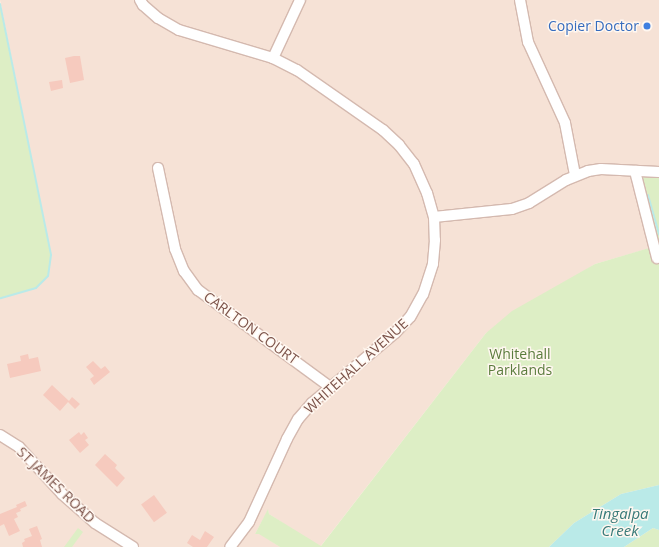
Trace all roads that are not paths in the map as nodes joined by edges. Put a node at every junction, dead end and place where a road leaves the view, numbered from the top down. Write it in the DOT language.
graph roads {
  1 [pos="140,0"];
  2 [pos="300,0"];
  3 [pos="520,0"];
  4 [pos="273,58"];
  5 [pos="158,168"];
  6 [pos="635,171"];
  7 [pos="659,172"];
  8 [pos="575,175"];
  9 [pos="434,216"];
  10 [pos="657,258"];
  11 [pos="330,387"];
  12 [pos="0,435"];
  13 [pos="133,547"];
  14 [pos="230,547"];
  1 -- 4 [label="street, WHITEHALL AVENUE"];
  2 -- 4 [label="street"];
  3 -- 8 [label="street"];
  4 -- 9 [label="street, WHITEHALL AVENUE"];
  5 -- 11 [label="street, CARLTON COURT"];
  6 -- 7 [label="street"];
  6 -- 8 [label="street"];
  6 -- 10 [label="street"];
  8 -- 9 [label="street"];
  9 -- 11 [label="street, WHITEHALL AVENUE"];
  11 -- 14 [label="street, WHITEHALL AVENUE"];
  12 -- 13 [label="street, ST JAMES ROAD"];
}
